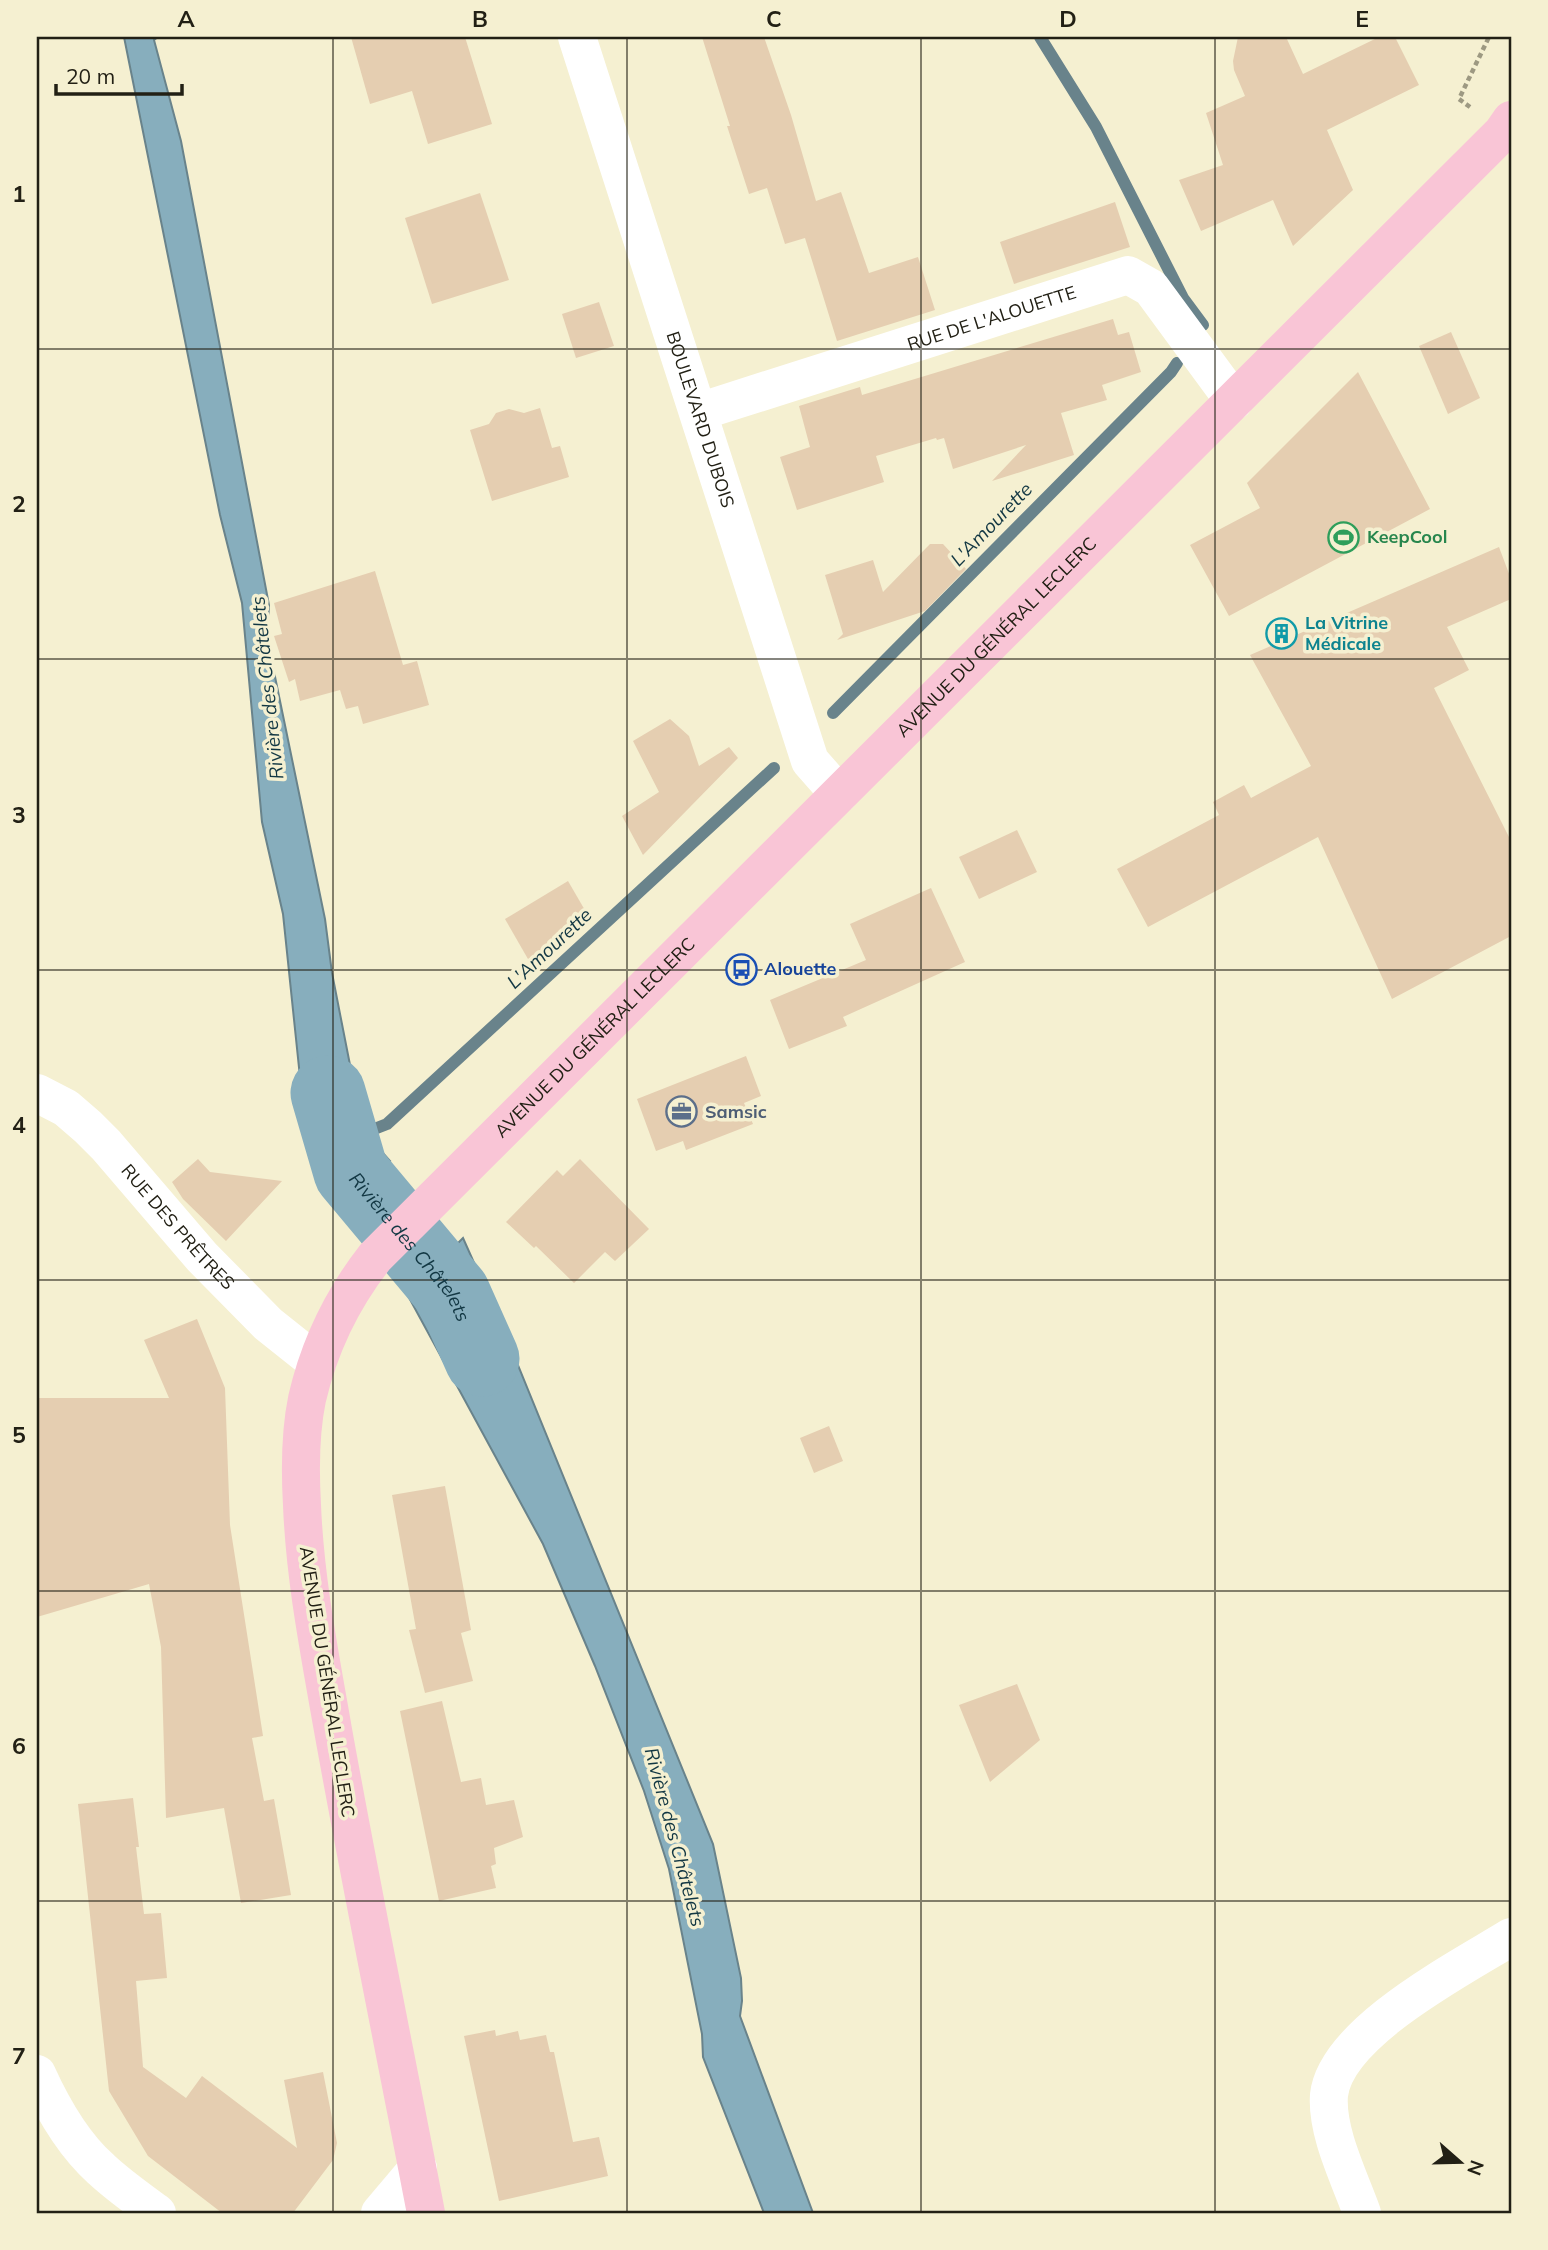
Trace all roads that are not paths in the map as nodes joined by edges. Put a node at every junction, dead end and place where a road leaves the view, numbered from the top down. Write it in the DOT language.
graph roads {
  1 [pos="577,37"];
  2 [pos="1507,127"];
  3 [pos="1234,401"];
  4 [pos="699,414"];
  5 [pos="839,794"];
  6 [pos="37,1093"];
  7 [pos="317,1363"];
  8 [pos="1511,1937"];
  9 [pos="37,2074"];
  10 [pos="418,2168"];
  11 [pos="157,2213"];
  12 [pos="380,2213"];
  13 [pos="426,2213"];
  14 [pos="1362,2213"];
  1 -- 4 [label="street, BOULEVARD DUBOIS"];
  2 -- 3 [label="main road, AVENUE DU GÉNÉRAL LECLERC"];
  3 -- 4 [label="street, RUE DE L'ALOUETTE"];
  3 -- 5 [label="main road, AVENUE DU GÉNÉRAL LECLERC"];
  4 -- 5 [label="street, BOULEVARD DUBOIS"];
  5 -- 7 [label="main road, AVENUE DU GÉNÉRAL LECLERC"];
  6 -- 7 [label="street, RUE DES PRÊTRES"];
  7 -- 10 [label="main road, AVENUE DU GÉNÉRAL LECLERC"];
  8 -- 14 [label="street"];
  9 -- 11 [label="street"];
  10 -- 12 [label="street"];
  10 -- 13 [label="main road, AVENUE DU GÉNÉRAL LECLERC"];
}
